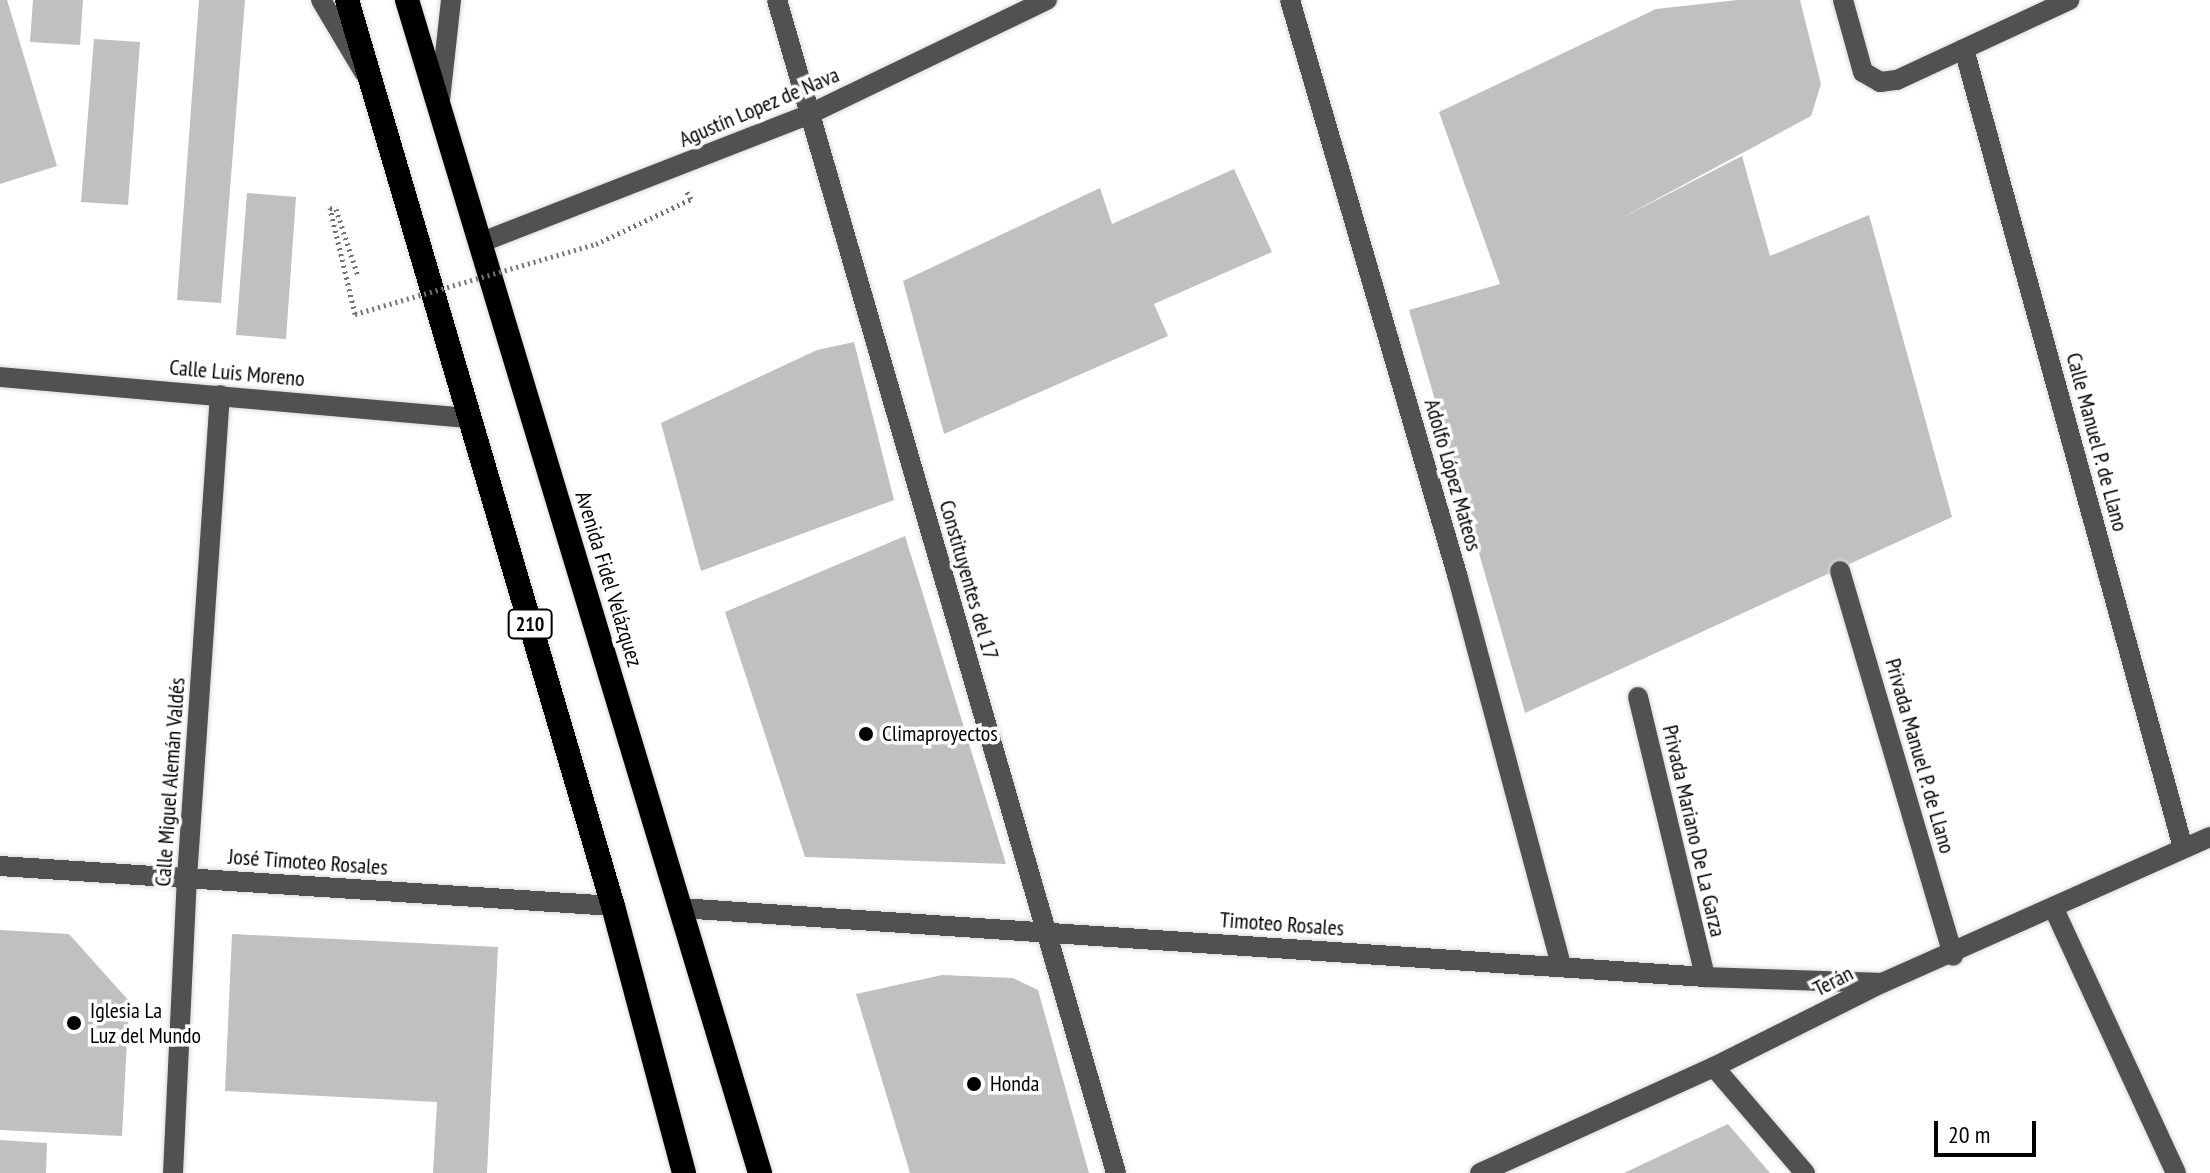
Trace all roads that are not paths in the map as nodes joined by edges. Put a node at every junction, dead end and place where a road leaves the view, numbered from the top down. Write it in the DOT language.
graph roads {
  1 [pos="321,0"];
  2 [pos="347,0"];
  3 [pos="407,0"];
  4 [pos="451,0"];
  5 [pos="777,0"];
  6 [pos="1045,0"];
  7 [pos="1290,0"];
  8 [pos="1843,0"];
  9 [pos="2069,0"];
  10 [pos="1964,49"];
  11 [pos="368,78"];
  12 [pos="439,113"];
  13 [pos="810,114"];
  14 [pos="482,242"];
  15 [pos="0,377"];
  16 [pos="220,395"];
  17 [pos="469,418"];
  18 [pos="1840,571"];
  19 [pos="1638,697"];
  20 [pos="2210,837"];
  21 [pos="2183,848"];
  22 [pos="0,866"];
  23 [pos="187,878"];
  24 [pos="613,906"];
  25 [pos="680,908"];
  26 [pos="2054,909"];
  27 [pos="1047,933"];
  28 [pos="1953,956"];
  29 [pos="1561,966"];
  30 [pos="1705,977"];
  31 [pos="1882,983"];
  32 [pos="1714,1067"];
  33 [pos="173,1173"];
  34 [pos="684,1173"];
  35 [pos="760,1173"];
  36 [pos="1116,1173"];
  37 [pos="1480,1173"];
  38 [pos="1805,1173"];
  39 [pos="2176,1173"];
  1 -- 11 [label="street"];
  2 -- 11 [label="highway, 210"];
  3 -- 12 [label="highway, Avenida Fidel Velázquez"];
  4 -- 12 [label="street"];
  5 -- 13 [label="street, Constituyentes del 17"];
  6 -- 13 [label="street, Agustín Lopez de Nava"];
  7 -- 29 [label="street, Adolfo López Mateos"];
  8 -- 10 [label="street"];
  9 -- 10 [label="street"];
  10 -- 21 [label="street, Calle Manuel P. de Llano"];
  11 -- 17 [label="highway, 210"];
  12 -- 14 [label="highway, Avenida Fidel Velázquez"];
  13 -- 14 [label="street, Agustín Lopez de Nava"];
  13 -- 27 [label="street, Constituyentes del 17"];
  14 -- 25 [label="highway, Avenida Fidel Velázquez"];
  15 -- 16 [label="street, Calle Luis Moreno"];
  16 -- 17 [label="street, Calle Luis Moreno"];
  16 -- 23 [label="street, Calle Miguel Alemán Valdés"];
  17 -- 24 [label="highway, 210"];
  18 -- 28 [label="street, Privada Manuel P. de Llano"];
  19 -- 30 [label="street, Privada Mariano De La Garza"];
  20 -- 21 [label="street, Terán"];
  21 -- 26 [label="street, Terán"];
  22 -- 23 [label="street, José Timoteo Rosales"];
  23 -- 24 [label="street, José Timoteo Rosales"];
  23 -- 33 [label="street, Calle Miguel Alemán Valdés"];
  24 -- 34 [label="highway, 210"];
  25 -- 27 [label="street, Timoteo Rosales"];
  25 -- 35 [label="highway, Avenida Fidel Velázquez"];
  26 -- 28 [label="street, Terán"];
  26 -- 39 [label="street"];
  27 -- 29 [label="street, Timoteo Rosales"];
  27 -- 36 [label="street, Constituyentes del 17"];
  28 -- 31 [label="street, Terán"];
  29 -- 30 [label="street, Timoteo Rosales"];
  30 -- 31 [label="street, Timoteo Rosales"];
  31 -- 32 [label="street, Terán"];
  32 -- 37 [label="street, Terán"];
  32 -- 38 [label="street"];
}
